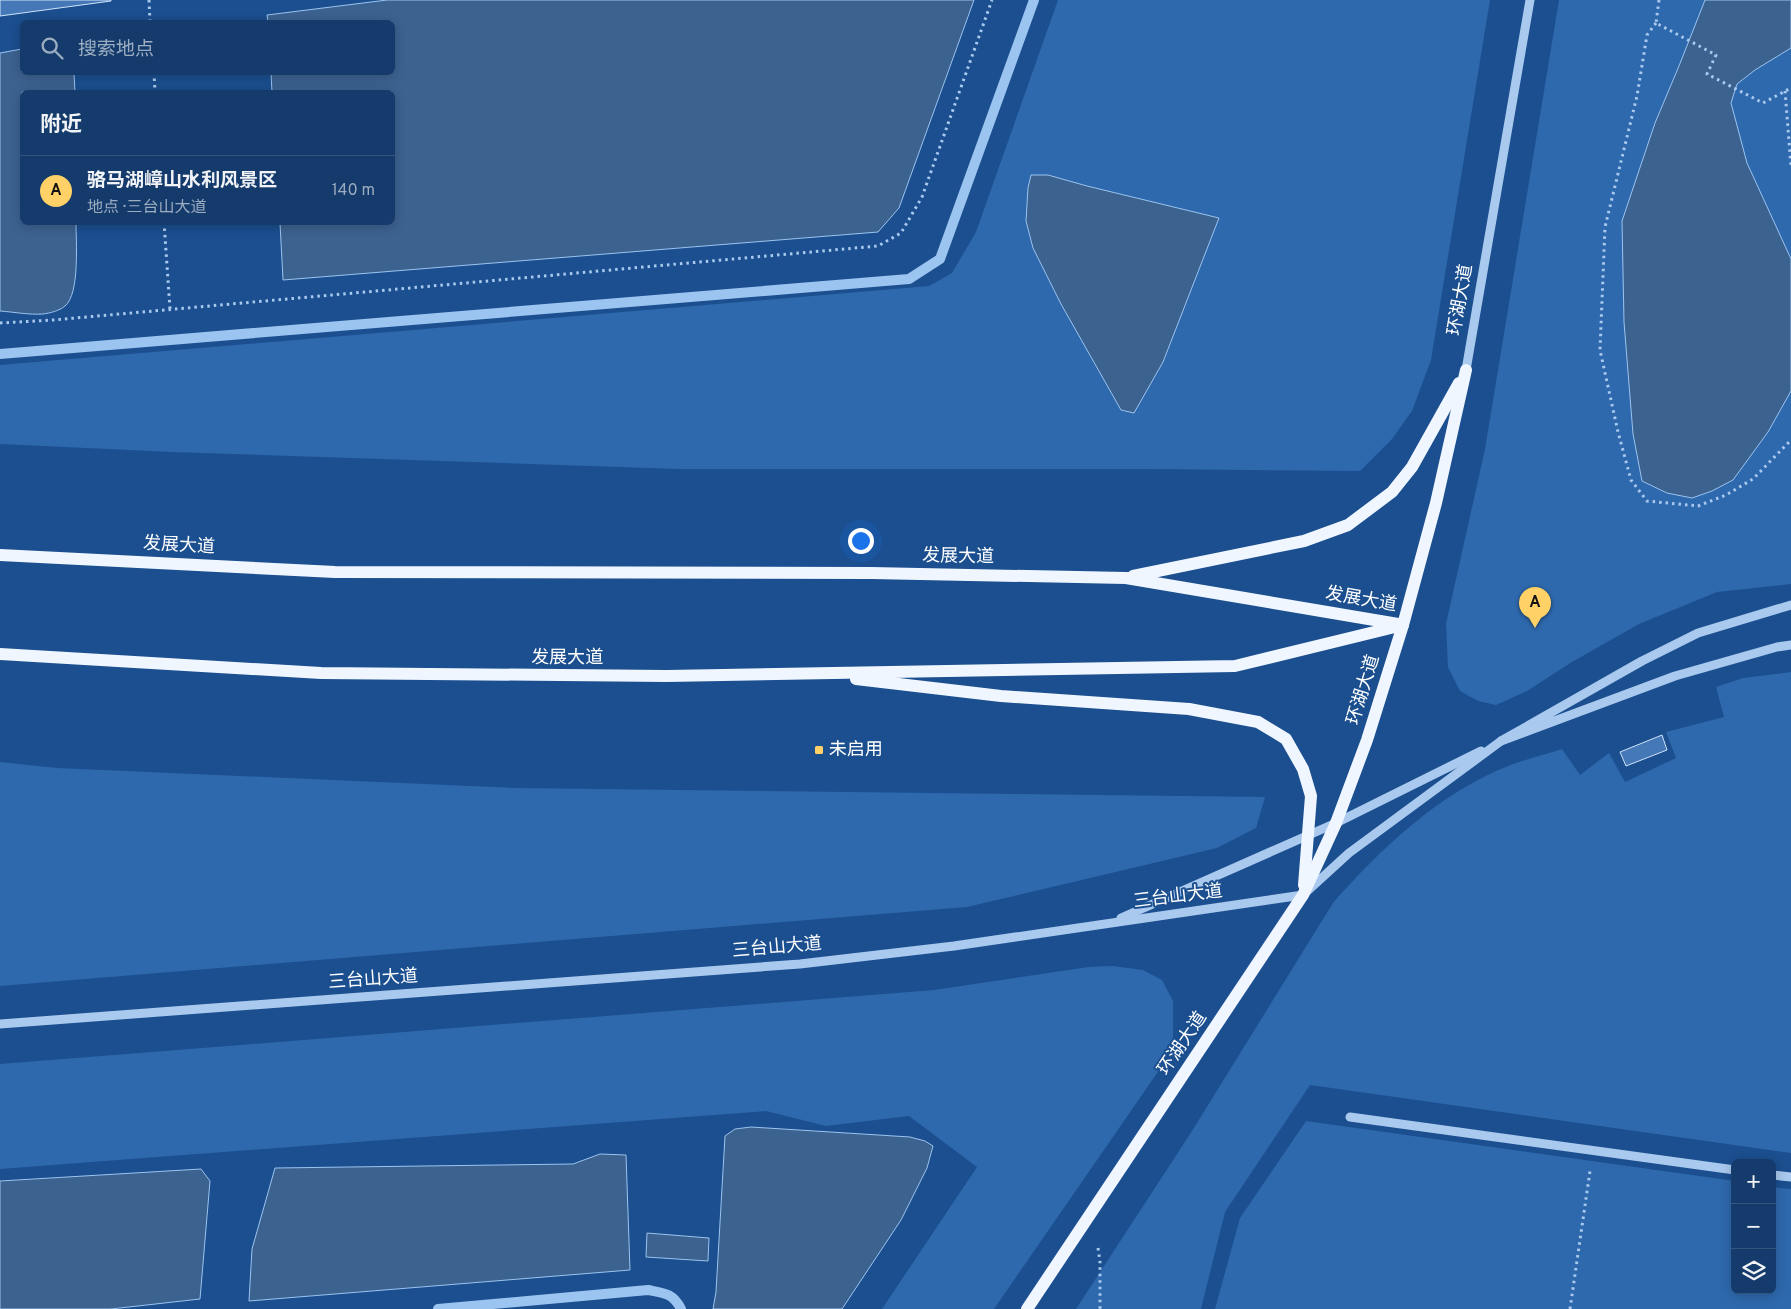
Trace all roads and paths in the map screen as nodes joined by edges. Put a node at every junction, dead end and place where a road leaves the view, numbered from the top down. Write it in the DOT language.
graph roads {
  1 [pos="149,0"];
  2 [pos="992,0"];
  3 [pos="1530,0"];
  4 [pos="1659,0"];
  5 [pos="150,20"];
  6 [pos="1656,23"];
  7 [pos="154,75"];
  8 [pos="1791,88"];
  9 [pos="155,90"];
  10 [pos="1785,91"];
  11 [pos="1791,166"];
  12 [pos="164,225"];
  13 [pos="170,309"];
  14 [pos="0,323"];
  15 [pos="1466,370"];
  16 [pos="1791,440"];
  17 [pos="0,555"];
  18 [pos="1126,578"];
  19 [pos="1791,605"];
  20 [pos="1403,625"];
  21 [pos="1791,645"];
  22 [pos="0,654"];
  23 [pos="807,673"];
  24 [pos="1501,741"];
  25 [pos="1336,823"];
  26 [pos="1308,835"];
  27 [pos="1303,895"];
  28 [pos="1112,922"];
  29 [pos="0,1024"];
  30 [pos="1350,1118"];
  31 [pos="1593,1151"];
  32 [pos="1731,1169"];
  33 [pos="1776,1175"];
  34 [pos="1791,1177"];
  35 [pos="1092,1212"];
  36 [pos="1026,1309"];
  37 [pos="1100,1309"];
  38 [pos="1570,1309"];
  1 -- 5 [label="path"];
  2 -- 13 [label="path"];
  3 -- 15 [label="street, 环湖大道"];
  4 -- 6 [label="path"];
  6 -- 10 [label="path"];
  6 -- 16 [label="path"];
  7 -- 9 [label="path"];
  8 -- 10 [label="path"];
  10 -- 11 [label="path"];
  12 -- 13 [label="path"];
  13 -- 14 [label="path"];
  15 -- 18 [label="main road"];
  15 -- 20 [label="main road, 环湖大道"];
  17 -- 18 [label="main road, 发展大道"];
  18 -- 20 [label="main road, 发展大道"];
  19 -- 24 [label="street"];
  20 -- 23 [label="main road, 发展大道"];
  20 -- 25 [label="main road, 环湖大道"];
  21 -- 24 [label="street"];
  22 -- 23 [label="main road, 发展大道"];
  23 -- 26 [label="main road"];
  24 -- 25 [label="street"];
  24 -- 27 [label="street"];
  25 -- 26 [label="street"];
  25 -- 27 [label="main road, 环湖大道"];
  26 -- 27 [label="main road"];
  26 -- 28 [label="street"];
  27 -- 28 [label="street, 三台山大道"];
  27 -- 35 [label="main road, 环湖大道"];
  28 -- 29 [label="street, 三台山大道"];
  30 -- 31 [label="street"];
  31 -- 32 [label="street"];
  31 -- 38 [label="path"];
  33 -- 34 [label="street"];
  35 -- 36 [label="main road, 环湖大道"];
  35 -- 37 [label="path"];
}
